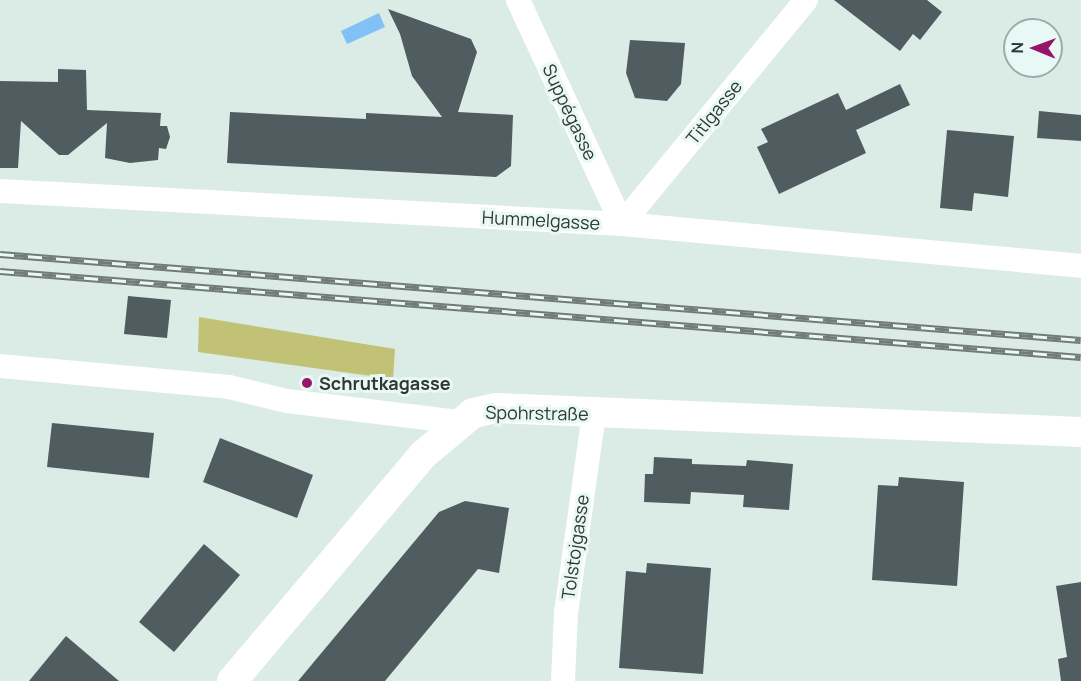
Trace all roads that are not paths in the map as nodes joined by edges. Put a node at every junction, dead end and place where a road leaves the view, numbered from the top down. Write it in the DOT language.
graph roads {
  1 [pos="518,0"];
  2 [pos="806,0"];
  3 [pos="0,191"];
  4 [pos="622,224"];
  5 [pos="1081,266"];
  6 [pos="0,366"];
  7 [pos="594,414"];
  8 [pos="458,422"];
  9 [pos="1081,432"];
  10 [pos="232,681"];
  11 [pos="563,681"];
  1 -- 4 [label="street, Suppégasse"];
  2 -- 4 [label="street, Titlgasse"];
  3 -- 4 [label="street, Hummelgasse"];
  4 -- 5 [label="street, Hummelgasse"];
  6 -- 8 [label="street, Spohrstraße"];
  7 -- 8 [label="street, Spohrstraße"];
  7 -- 9 [label="street, Spohrstraße"];
  7 -- 11 [label="street, Tolstojgasse"];
  8 -- 10 [label="street"];
}
